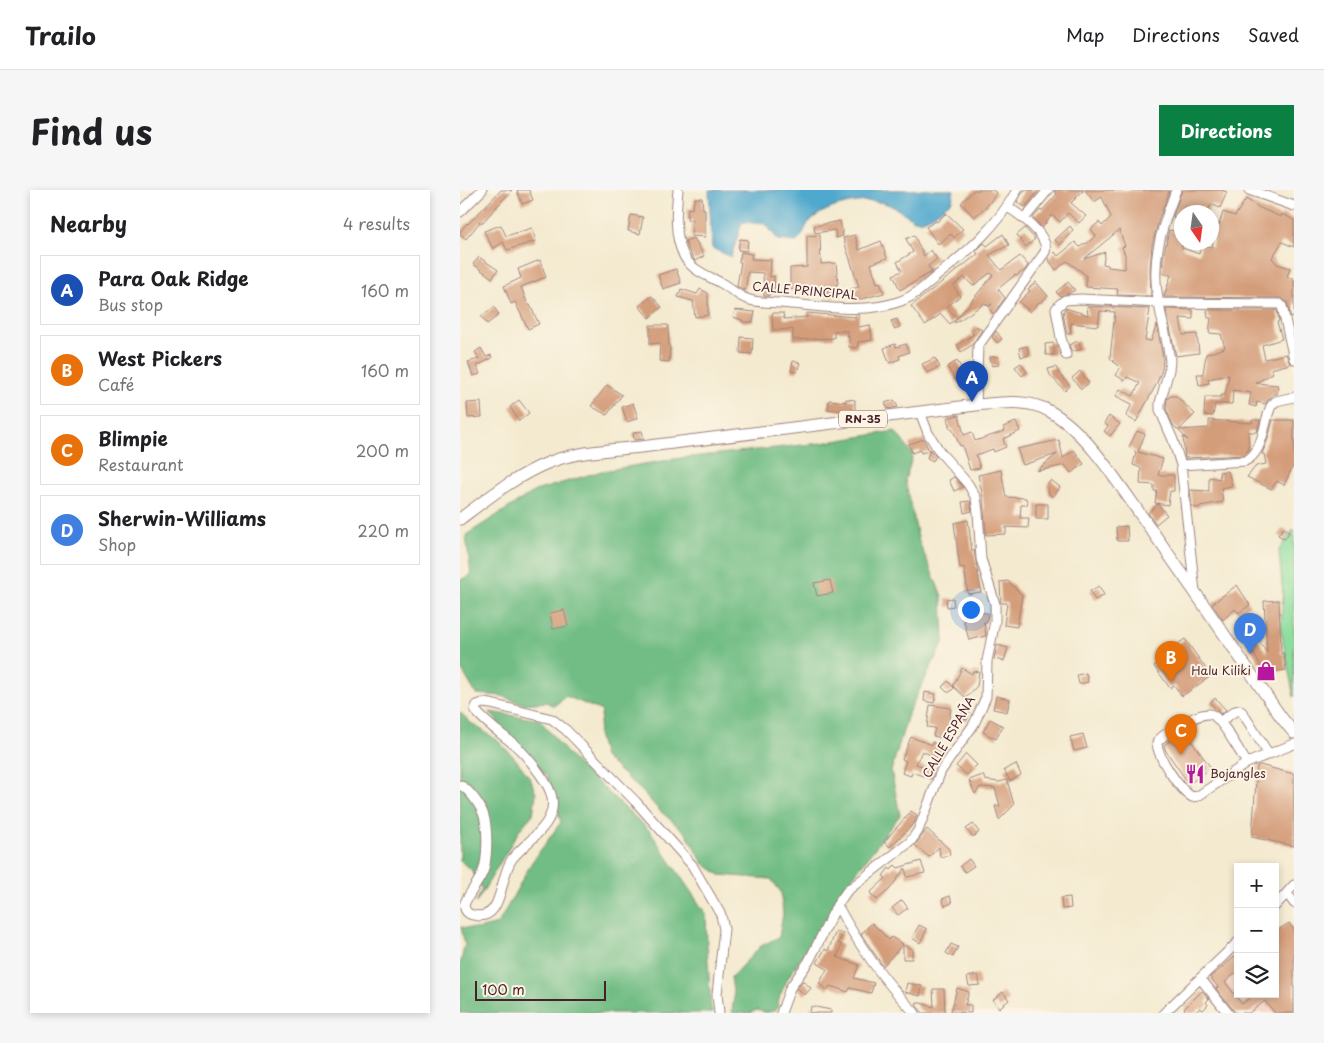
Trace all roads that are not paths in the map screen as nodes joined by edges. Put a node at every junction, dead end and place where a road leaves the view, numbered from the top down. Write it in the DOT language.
graph roads {
  1 [pos="482,190"];
  2 [pos="678,190"];
  3 [pos="1017,190"];
  4 [pos="1048,190"];
  5 [pos="1176,190"];
  6 [pos="1249,190"];
  7 [pos="1294,206"];
  8 [pos="1008,207"];
  9 [pos="460,212"];
  10 [pos="1024,219"];
  11 [pos="1160,303"];
  12 [pos="1066,355"];
  13 [pos="1294,358"];
  14 [pos="1294,397"];
  15 [pos="976,405"];
  16 [pos="920,412"];
  17 [pos="1181,465"];
  18 [pos="460,520"];
  19 [pos="1195,593"];
  20 [pos="1220,722"];
  21 [pos="1294,733"];
  22 [pos="1294,744"];
  23 [pos="1268,753"];
  24 [pos="1247,762"];
  25 [pos="460,785"];
  26 [pos="1294,885"];
  27 [pos="1287,893"];
  28 [pos="1279,902"];
  29 [pos="1294,903"];
  30 [pos="837,905"];
  31 [pos="1234,946"];
  32 [pos="1200,978"];
  33 [pos="719,1013"];
  34 [pos="781,1013"];
  35 [pos="914,1013"];
  36 [pos="1164,1013"];
  37 [pos="1228,1013"];
  1 -- 9 [label="street"];
  2 -- 8 [label="street, CALLE PRINCIPAL"];
  3 -- 8 [label="street, CALLE PRINCIPAL"];
  4 -- 10 [label="street"];
  5 -- 11 [label="street"];
  6 -- 7 [label="street"];
  8 -- 10 [label="street"];
  10 -- 15 [label="street"];
  11 -- 12 [label="street"];
  11 -- 13 [label="street"];
  11 -- 17 [label="street"];
  14 -- 17 [label="street"];
  15 -- 16 [label="main road, RN-35"];
  15 -- 19 [label="main road, RN-35"];
  16 -- 18 [label="main road, RN-35"];
  16 -- 30 [label="street, CALLE ESPAÑA"];
  17 -- 19 [label="street"];
  19 -- 21 [label="main road, RN-35"];
  20 -- 23 [label="street"];
  20 -- 24 [label="street"];
  20 -- 24 [label="street"];
  22 -- 23 [label="street"];
  23 -- 24 [label="street"];
  25 -- 33 [label="street"];
  26 -- 27 [label="street"];
  27 -- 28 [label="street"];
  27 -- 29 [label="street"];
  30 -- 34 [label="street, CALLE ESPAÑA"];
  30 -- 35 [label="street"];
  31 -- 32 [label="street"];
  32 -- 36 [label="street"];
  32 -- 37 [label="street"];
}
